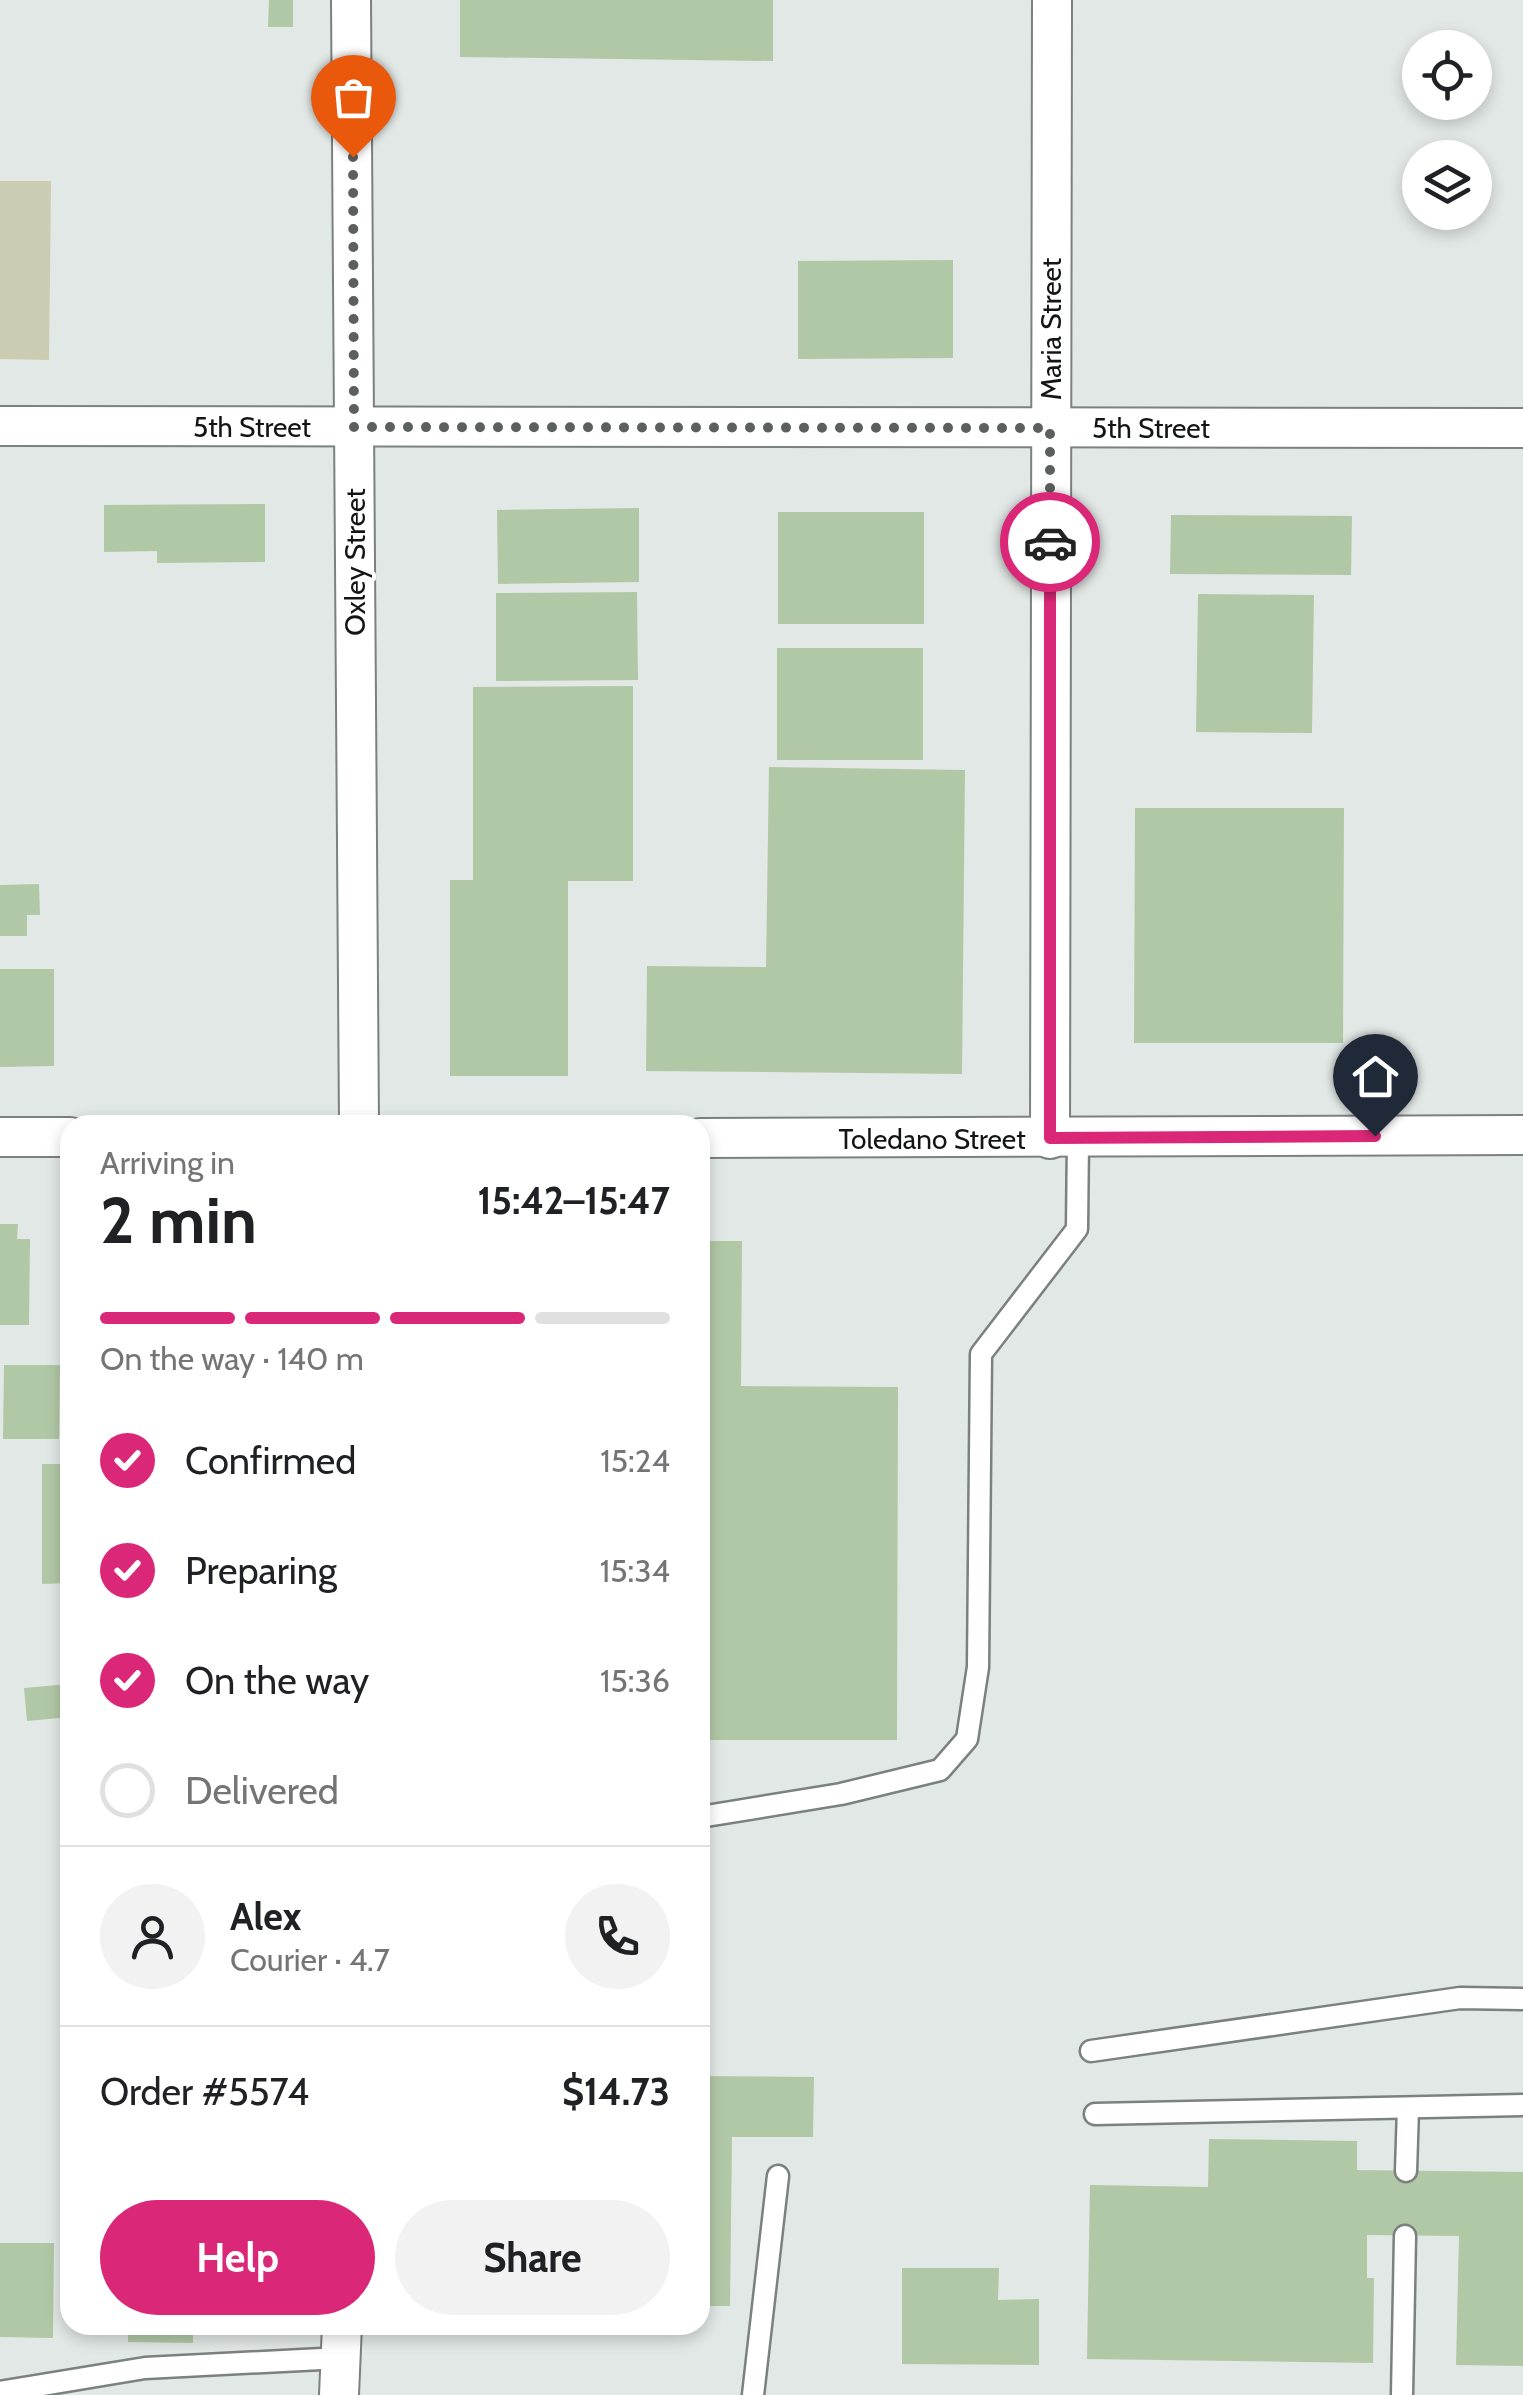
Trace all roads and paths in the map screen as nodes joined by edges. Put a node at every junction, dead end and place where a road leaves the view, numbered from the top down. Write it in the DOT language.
graph roads {
  1 [pos="352,0"];
  2 [pos="1052,0"];
  3 [pos="0,426"];
  4 [pos="354,427"];
  5 [pos="1050,428"];
  6 [pos="1523,428"];
  7 [pos="359,1115"];
  8 [pos="1523,1136"];
  9 [pos="0,1137"];
  10 [pos="60,1137"];
  11 [pos="710,1138"];
  12 [pos="1064,1138"];
  13 [pos="710,1815"];
  14 [pos="1523,1999"];
  15 [pos="1092,2051"];
  16 [pos="1523,2105"];
  17 [pos="1408,2108"];
  18 [pos="1095,2114"];
  19 [pos="1406,2171"];
  20 [pos="778,2176"];
  21 [pos="1405,2236"];
  22 [pos="341,2359"];
  23 [pos="0,2392"];
  24 [pos="753,2395"];
  25 [pos="1402,2395"];
  1 -- 4 [label="street, Oxley Street"];
  2 -- 5 [label="street, Maria Street"];
  3 -- 4 [label="street, 5th Street"];
  4 -- 5 [label="street, 5th Street"];
  4 -- 7 [label="street, Oxley Street"];
  5 -- 6 [label="street, 5th Street"];
  5 -- 12 [label="street, Maria Street"];
  8 -- 12 [label="street, Toledano Street"];
  9 -- 10 [label="street"];
  11 -- 12 [label="street, Toledano Street"];
  12 -- 13 [label="lane"];
  14 -- 15 [label="lane"];
  16 -- 17 [label="lane"];
  17 -- 18 [label="lane"];
  17 -- 19 [label="lane"];
  20 -- 24 [label="lane"];
  21 -- 25 [label="lane"];
  22 -- 23 [label="lane"];
}
